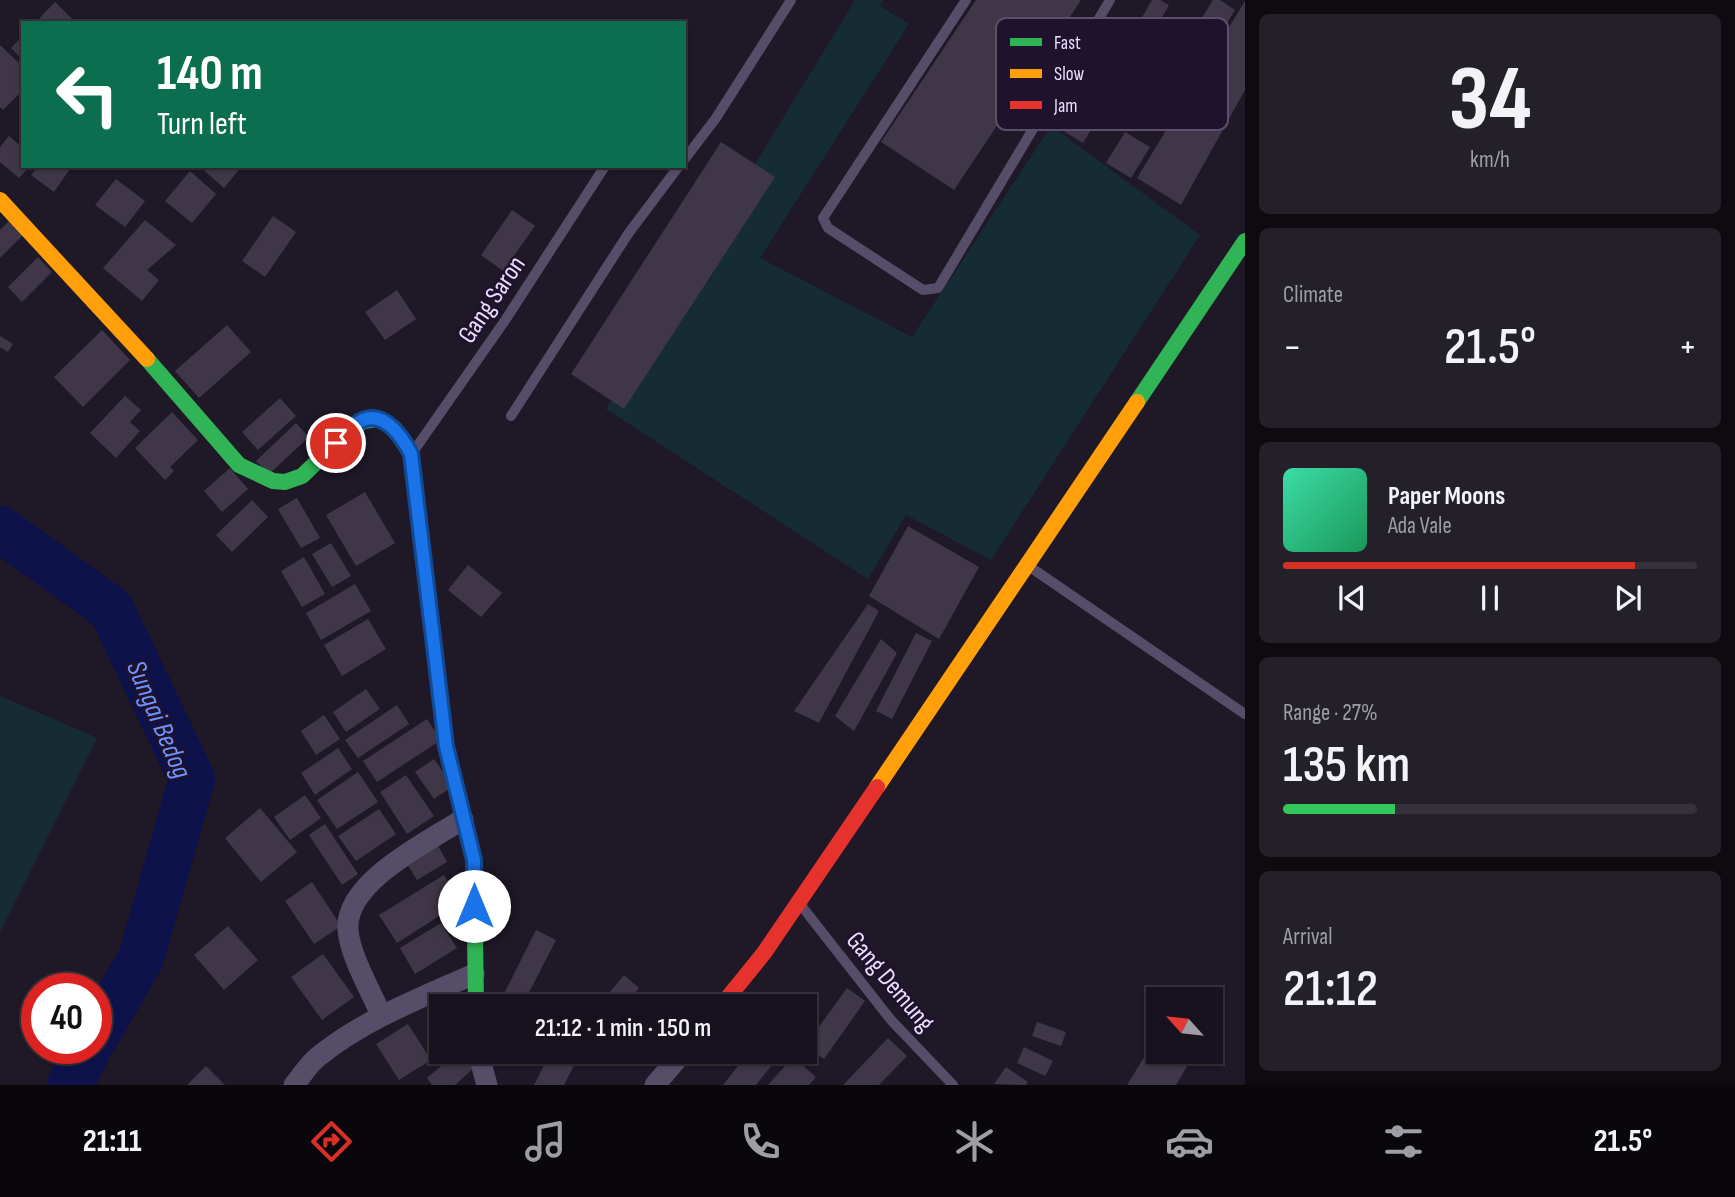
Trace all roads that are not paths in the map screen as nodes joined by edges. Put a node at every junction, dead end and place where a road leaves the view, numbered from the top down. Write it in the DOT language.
graph roads {
  1 [pos="791,0"];
  2 [pos="966,0"];
  3 [pos="1110,0"];
  4 [pos="1099,18"];
  5 [pos="1032,130"];
  6 [pos="686,157"];
  7 [pos="604,168"];
  8 [pos="678,168"];
  9 [pos="0,200"];
  10 [pos="1245,241"];
  11 [pos="511,416"];
  12 [pos="411,454"];
  13 [pos="1028,565"];
  14 [pos="1245,714"];
  15 [pos="463,819"];
  16 [pos="798,902"];
  17 [pos="474,974"];
  18 [pos="475,994"];
  19 [pos="731,994"];
  20 [pos="381,1015"];
  21 [pos="481,1064"];
  22 [pos="673,1064"];
  23 [pos="294,1085"];
  24 [pos="487,1085"];
  25 [pos="655,1085"];
  26 [pos="953,1085"];
  1 -- 6 [label="lane"];
  2 -- 5 [label="lane"];
  3 -- 4 [label="lane"];
  7 -- 12 [label="lane, Gang Saron"];
  8 -- 11 [label="lane"];
  9 -- 12 [label="street"];
  10 -- 13 [label="street"];
  12 -- 15 [label="street"];
  13 -- 14 [label="lane"];
  13 -- 16 [label="street"];
  15 -- 17 [label="street"];
  15 -- 20 [label="street"];
  16 -- 19 [label="street"];
  16 -- 26 [label="lane, Gang Demung"];
  17 -- 18 [label="street"];
  17 -- 20 [label="street"];
  20 -- 23 [label="street"];
  21 -- 24 [label="street"];
  22 -- 25 [label="street"];
}
